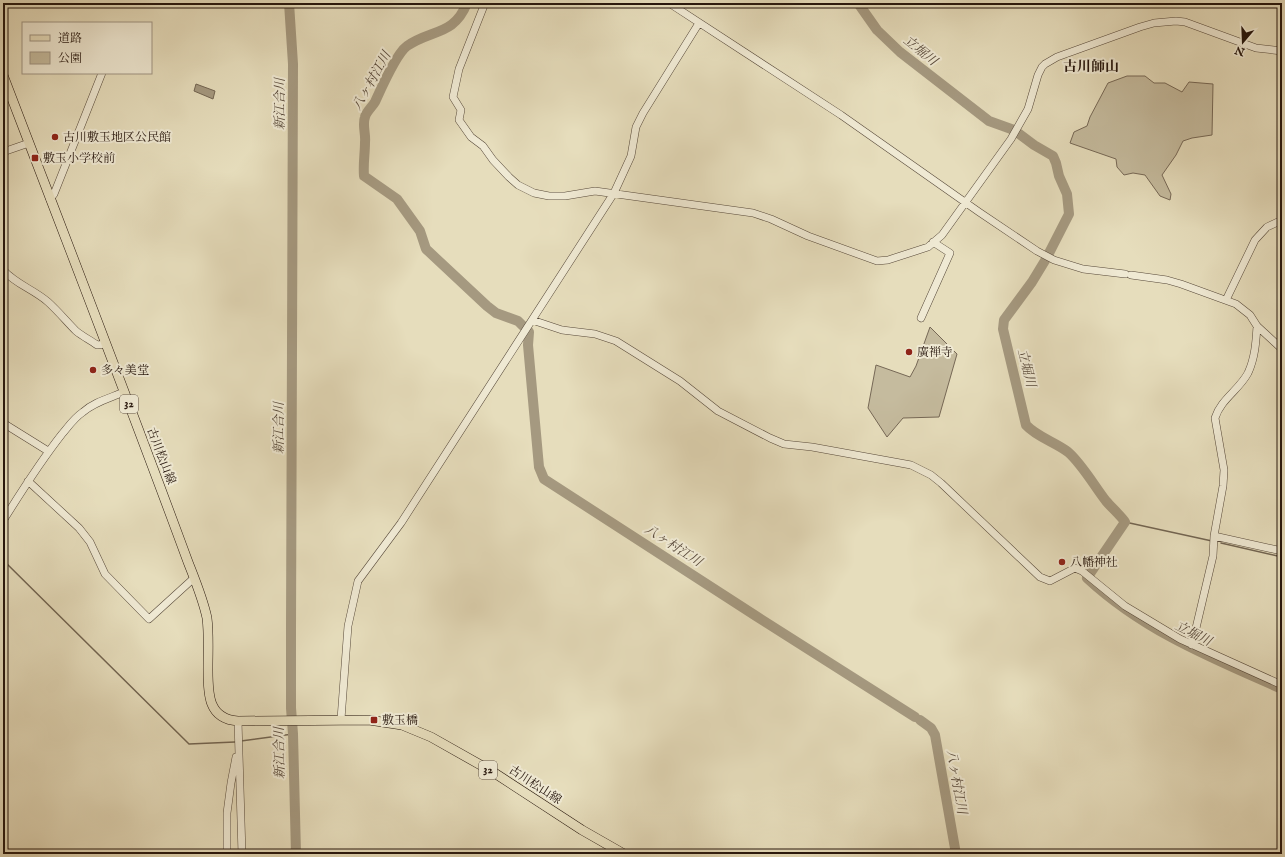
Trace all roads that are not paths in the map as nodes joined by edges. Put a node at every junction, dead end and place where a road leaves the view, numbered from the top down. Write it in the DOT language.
graph roads {
  1 [pos="485,3"];
  2 [pos="669,3"];
  3 [pos="699,23"];
  4 [pos="1282,51"];
  5 [pos="102,74"];
  6 [pos="3,75"];
  7 [pos="29,143"];
  8 [pos="3,152"];
  9 [pos="614,193"];
  10 [pos="50,199"];
  11 [pos="965,202"];
  12 [pos="1282,220"];
  13 [pos="933,242"];
  14 [pos="3,270"];
  15 [pos="1226,300"];
  16 [pos="921,318"];
  17 [pos="532,320"];
  18 [pos="1257,326"];
  19 [pos="106,344"];
  20 [pos="1282,349"];
  21 [pos="124,392"];
  22 [pos="3,423"];
  23 [pos="48,451"];
  24 [pos="28,481"];
  25 [pos="3,521"];
  26 [pos="1214,536"];
  27 [pos="1282,551"];
  28 [pos="194,578"];
  29 [pos="1192,645"];
  30 [pos="1282,685"];
  31 [pos="341,719"];
  32 [pos="241,721"];
  33 [pos="238,747"];
  34 [pos="227,854"];
  35 [pos="242,854"];
  36 [pos="624,854"];
  1 -- 9 [label="street"];
  2 -- 3 [label="street"];
  3 -- 9 [label="street"];
  3 -- 11 [label="street"];
  4 -- 11 [label="street"];
  5 -- 10 [label="street"];
  6 -- 7 [label="main road, 古川松山線 / 32"];
  7 -- 8 [label="street"];
  7 -- 10 [label="main road, 古川松山線 / 32"];
  9 -- 13 [label="street"];
  9 -- 17 [label="street"];
  10 -- 19 [label="main road, 古川松山線 / 32"];
  11 -- 13 [label="street"];
  11 -- 15 [label="street"];
  12 -- 15 [label="street"];
  13 -- 16 [label="street"];
  14 -- 19 [label="street"];
  15 -- 18 [label="street"];
  17 -- 29 [label="street"];
  17 -- 31 [label="street"];
  18 -- 20 [label="street"];
  18 -- 26 [label="street"];
  19 -- 21 [label="main road, 古川松山線 / 32"];
  21 -- 23 [label="street"];
  21 -- 28 [label="main road, 古川松山線 / 32"];
  22 -- 23 [label="street"];
  23 -- 24 [label="street"];
  24 -- 25 [label="street"];
  24 -- 28 [label="street"];
  26 -- 27 [label="street"];
  26 -- 29 [label="street"];
  28 -- 32 [label="main road, 古川松山線 / 32"];
  29 -- 30 [label="street"];
  31 -- 32 [label="main road, 32"];
  31 -- 36 [label="main road, 古川松山線 / 32"];
  32 -- 33 [label="street"];
  33 -- 34 [label="street"];
  33 -- 35 [label="street"];
}
